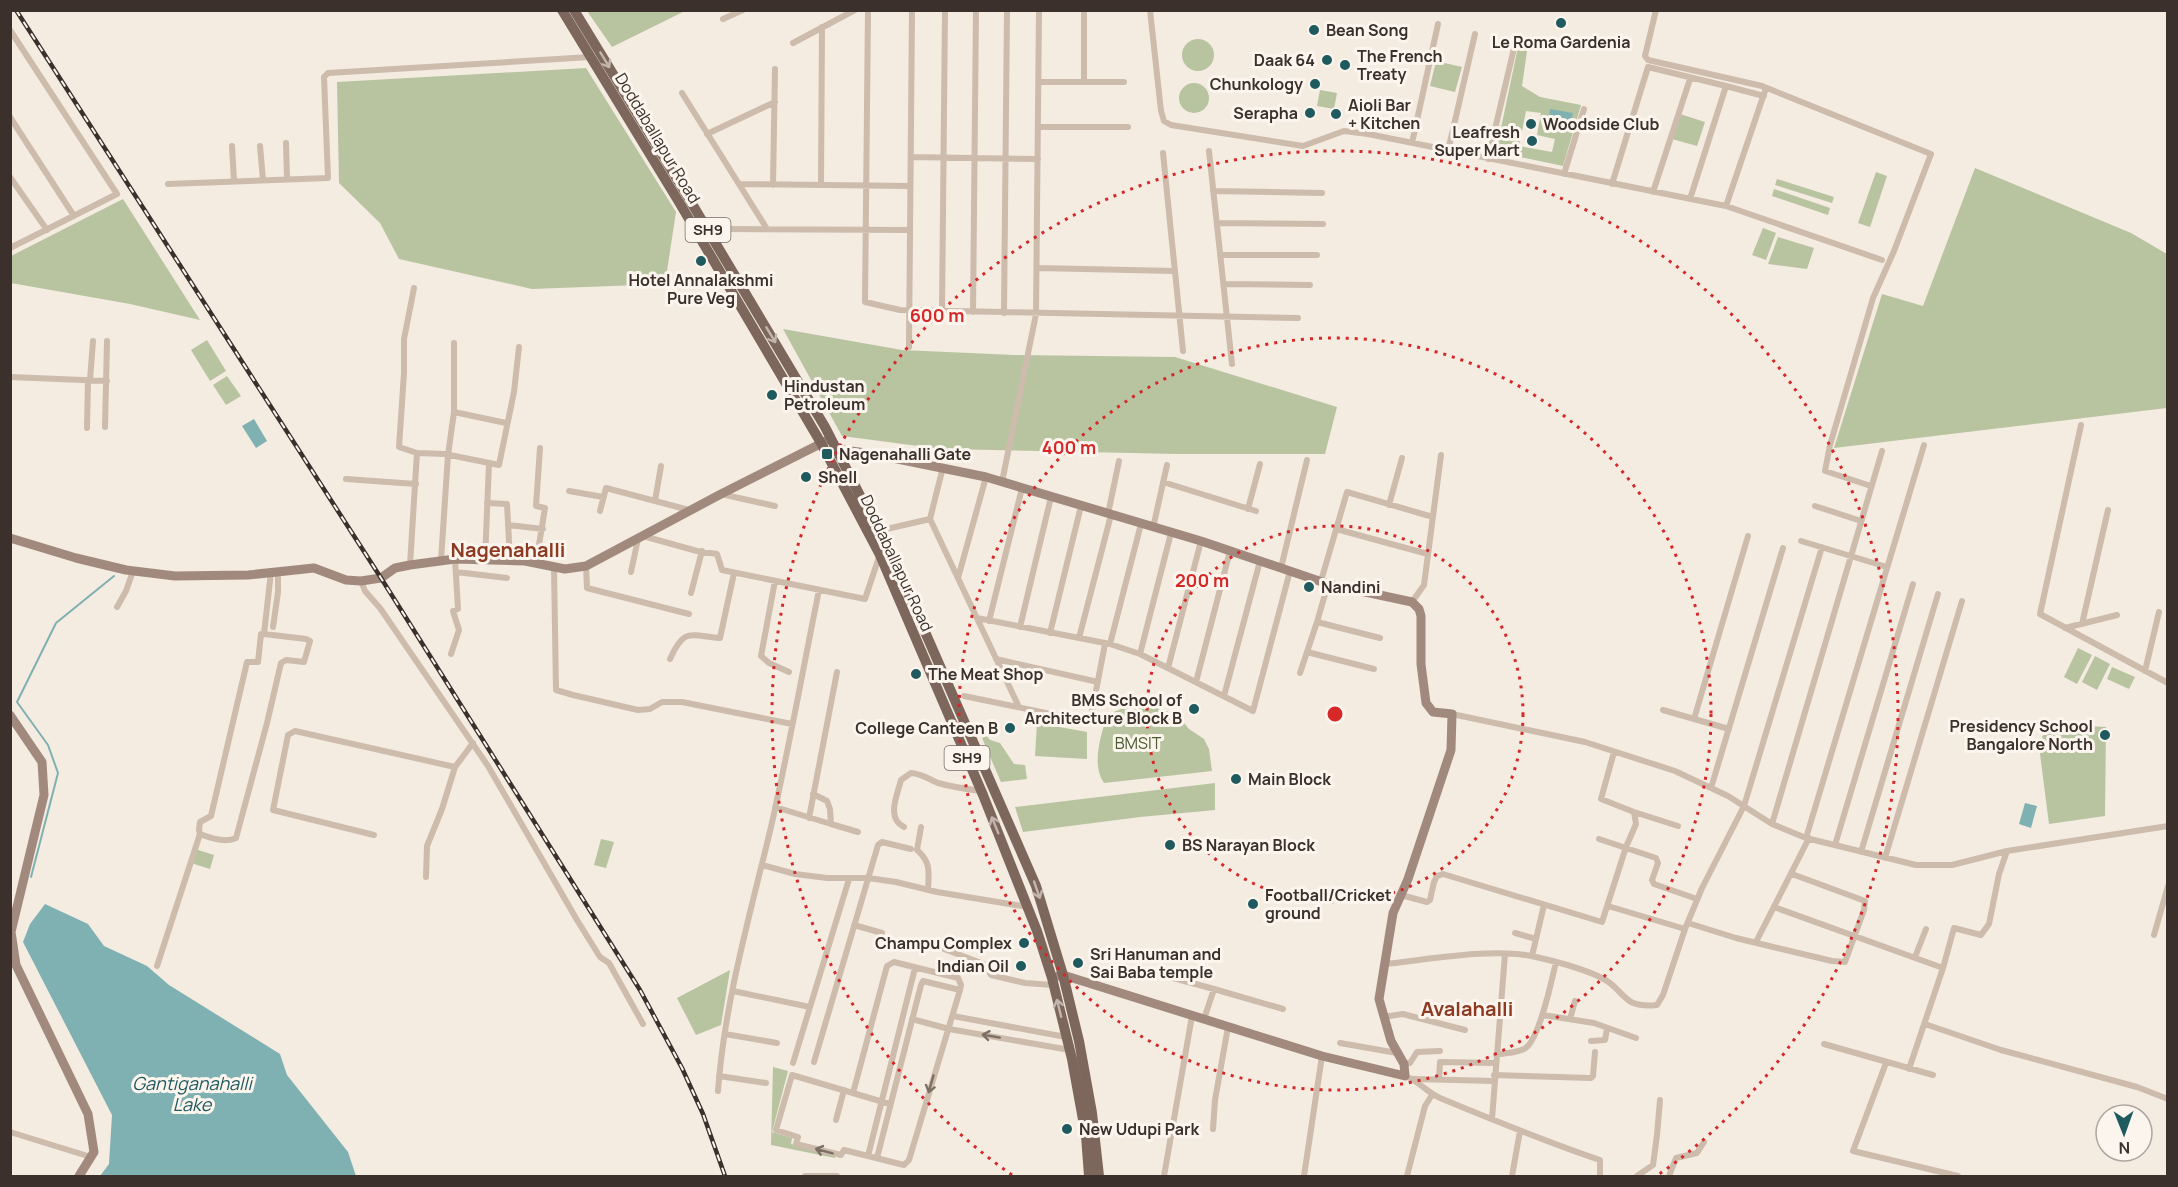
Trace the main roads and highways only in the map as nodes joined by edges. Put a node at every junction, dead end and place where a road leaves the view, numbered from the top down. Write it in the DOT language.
graph roads {
  1 [pos="562,10"];
  2 [pos="574,10"];
  3 [pos="826,441"];
  4 [pos="833,454"];
  5 [pos="1056,979"];
  6 [pos="1089,1176"];
  7 [pos="1099,1176"];
  1 -- 3 [label="main road, Doddaballapur Road / SH9"];
  2 -- 3 [label="main road, Doddaballapur Road / SH9, one-way"];
  3 -- 4 [label="main road, Doddaballapur Road / SH9"];
  5 -- 4 [label="main road, Doddaballapur Road / SH9, one-way"];
  4 -- 5 [label="main road, Doddaballapur Road / SH9, one-way"];
  6 -- 5 [label="main road, Doddaballapur Road / SH9, one-way"];
  5 -- 7 [label="main road, Doddaballapur Road / SH9"];
}
